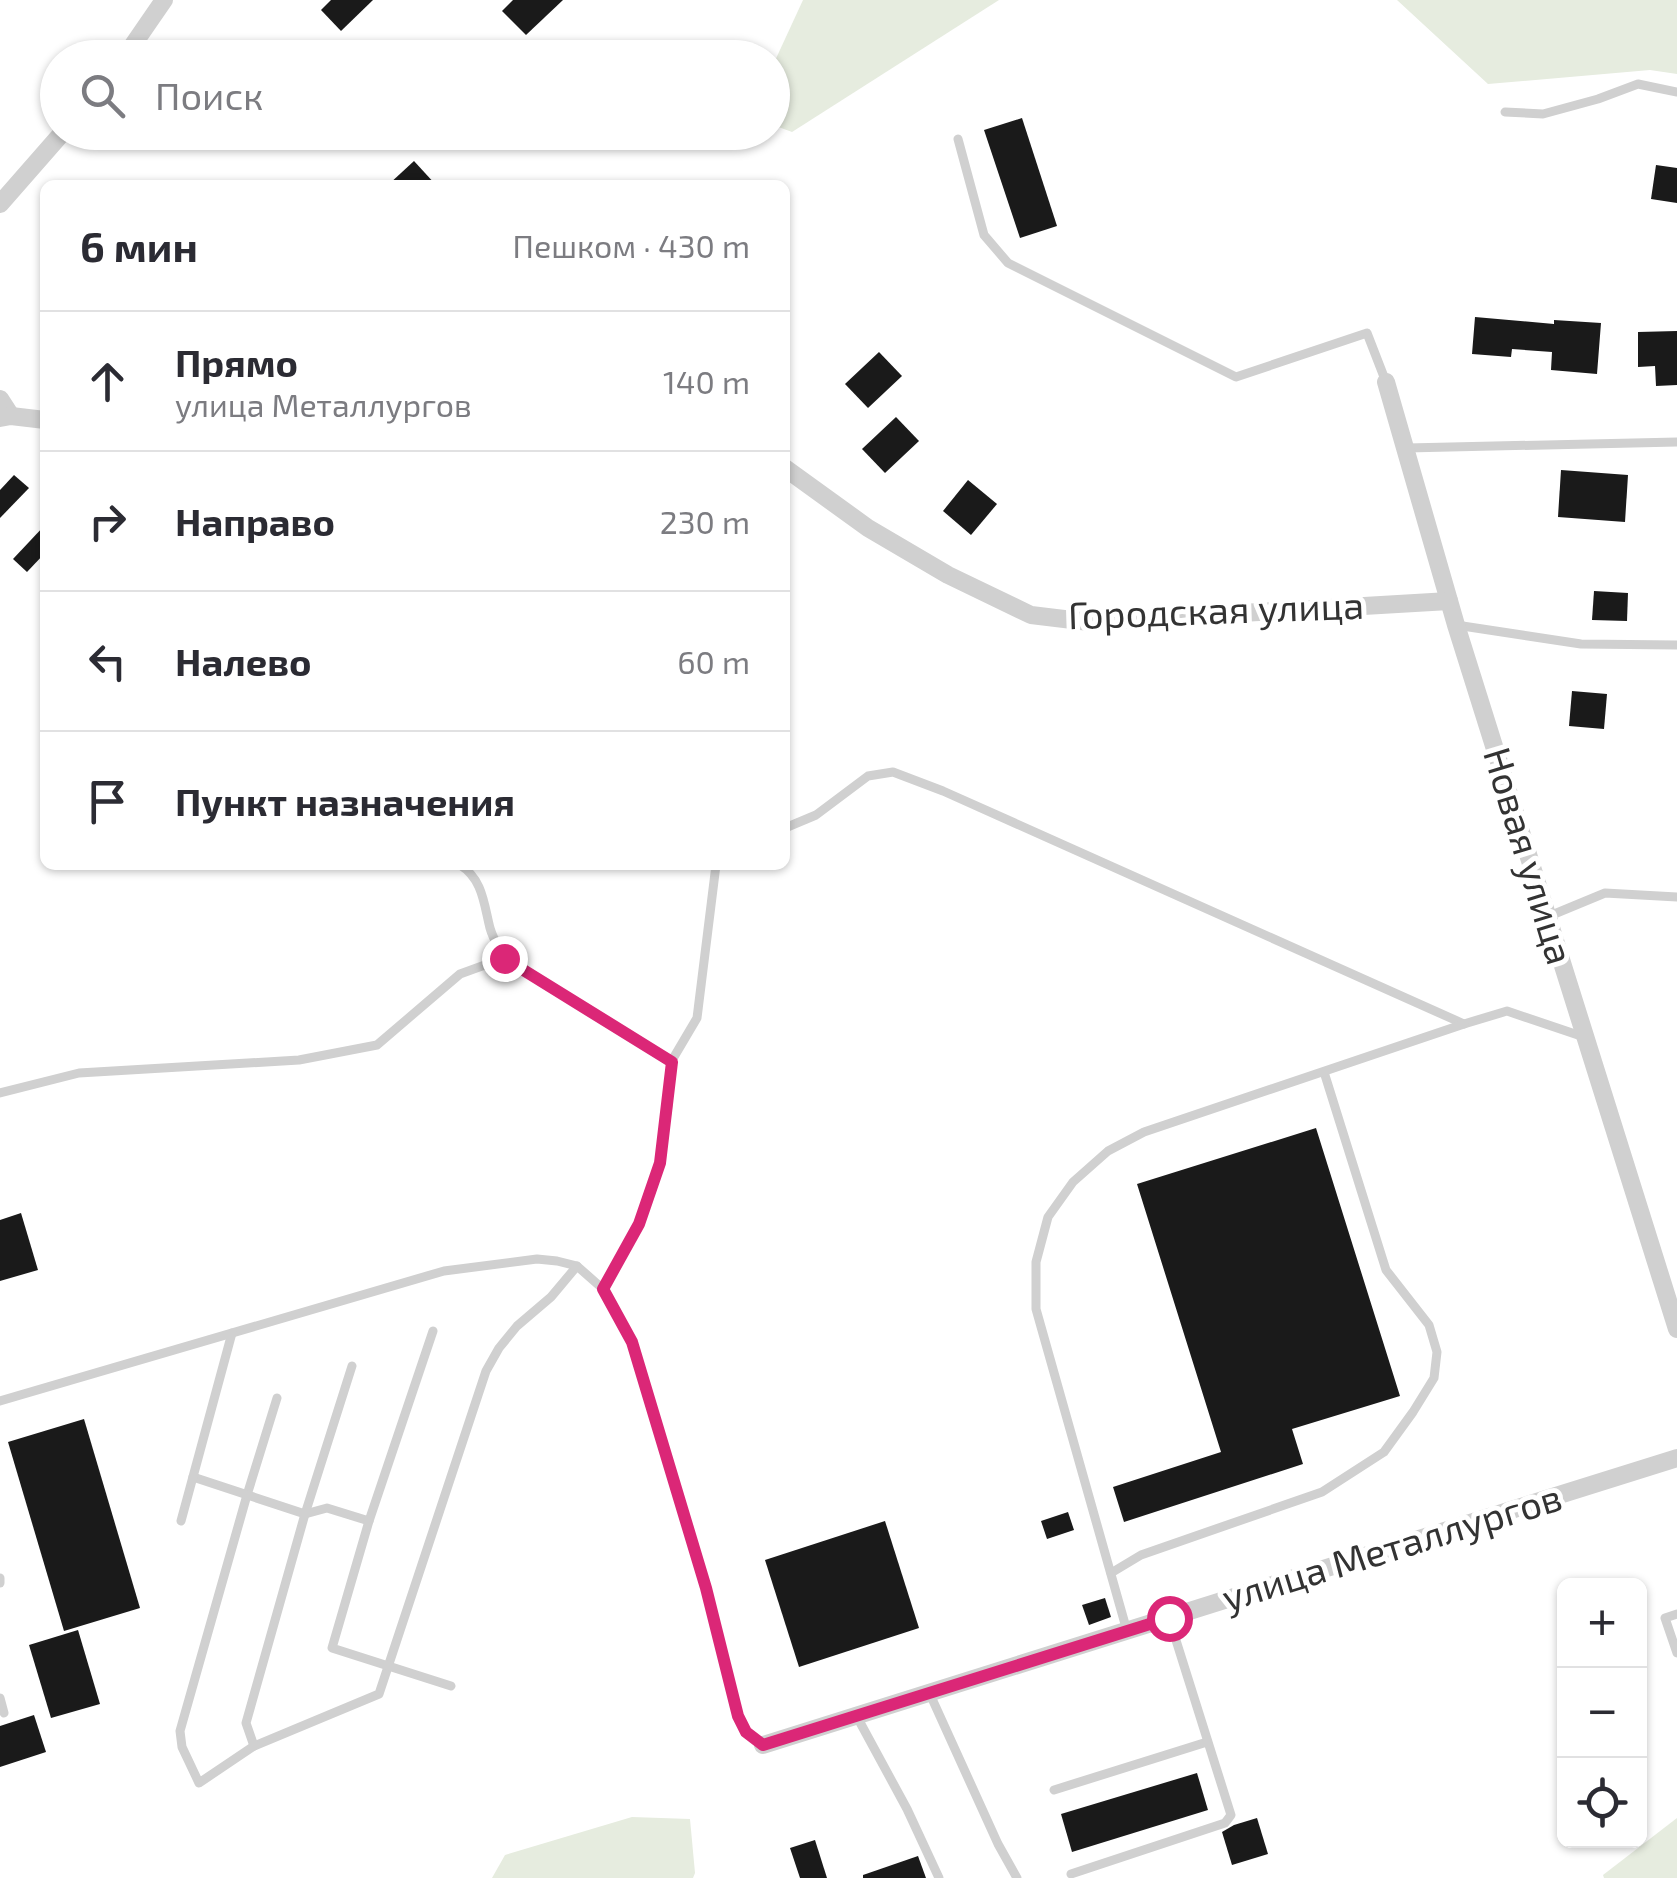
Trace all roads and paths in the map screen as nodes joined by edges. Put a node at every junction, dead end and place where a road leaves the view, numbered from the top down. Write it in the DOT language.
graph roads {
  1 [pos="164,0"];
  2 [pos="136,40"];
  3 [pos="1677,92"];
  4 [pos="1504,112"];
  5 [pos="958,138"];
  6 [pos="47,150"];
  7 [pos="0,204"];
  8 [pos="1386,382"];
  9 [pos="0,399"];
  10 [pos="6,417"];
  11 [pos="40,420"];
  12 [pos="1677,442"];
  13 [pos="1407,448"];
  14 [pos="790,472"];
  15 [pos="1449,600"];
  16 [pos="1456,625"];
  17 [pos="1677,645"];
  18 [pos="790,826"];
  19 [pos="468,870"];
  20 [pos="715,870"];
  21 [pos="1677,897"];
  22 [pos="1547,917"];
  23 [pos="504,958"];
  24 [pos="1464,1024"];
  25 [pos="1584,1037"];
  26 [pos="672,1062"];
  27 [pos="1324,1072"];
  28 [pos="0,1093"];
  29 [pos="577,1266"];
  30 [pos="603,1289"];
  31 [pos="1677,1329"];
  32 [pos="433,1331"];
  33 [pos="232,1333"];
  34 [pos="352,1366"];
  35 [pos="278,1398"];
  36 [pos="0,1401"];
  37 [pos="1677,1458"];
  38 [pos="193,1477"];
  39 [pos="247,1495"];
  40 [pos="304,1514"];
  41 [pos="181,1521"];
  42 [pos="368,1521"];
  43 [pos="1111,1573"];
  44 [pos="1677,1614"];
  45 [pos="1169,1618"];
  46 [pos="1128,1631"];
  47 [pos="1677,1652"];
  48 [pos="388,1666"];
  49 [pos="451,1686"];
  50 [pos="929,1692"];
  51 [pos="0,1698"];
  52 [pos="4,1713"];
  53 [pos="856,1715"];
  54 [pos="1208,1742"];
  55 [pos="763,1745"];
  56 [pos="254,1746"];
  57 [pos="1054,1790"];
  58 [pos="1071,1874"];
  59 [pos="939,1878"];
  60 [pos="1017,1878"];
  1 -- 2 [label="street"];
  3 -- 4 [label="lane"];
  5 -- 8 [label="lane"];
  6 -- 7 [label="street"];
  8 -- 13 [label="street, Новая улица"];
  9 -- 10 [label="street"];
  10 -- 11 [label="street"];
  12 -- 13 [label="lane"];
  13 -- 15 [label="street, Новая улица"];
  14 -- 15 [label="street, Городская улица"];
  15 -- 16 [label="street, Новая улица"];
  16 -- 17 [label="lane"];
  16 -- 22 [label="street, Новая улица"];
  18 -- 24 [label="lane"];
  19 -- 23 [label="lane"];
  20 -- 26 [label="lane"];
  21 -- 22 [label="lane"];
  22 -- 25 [label="street, Новая улица"];
  23 -- 26 [label="lane"];
  23 -- 28 [label="lane"];
  24 -- 25 [label="lane"];
  24 -- 27 [label="lane"];
  25 -- 31 [label="street, Новая улица"];
  26 -- 30 [label="lane"];
  27 -- 43 [label="lane"];
  27 -- 43 [label="lane"];
  29 -- 30 [label="lane"];
  29 -- 33 [label="lane"];
  29 -- 48 [label="lane"];
  30 -- 55 [label="lane"];
  32 -- 42 [label="lane"];
  33 -- 36 [label="lane"];
  33 -- 38 [label="lane"];
  34 -- 40 [label="lane"];
  35 -- 39 [label="lane"];
  37 -- 45 [label="street, улица Металлургов"];
  38 -- 39 [label="lane"];
  38 -- 41 [label="lane"];
  39 -- 40 [label="lane"];
  39 -- 56 [label="lane"];
  40 -- 42 [label="lane"];
  40 -- 56 [label="lane"];
  42 -- 48 [label="lane"];
  43 -- 46 [label="lane"];
  44 -- 47 [label="lane"];
  45 -- 46 [label="street, улица Металлургов"];
  45 -- 54 [label="lane"];
  46 -- 50 [label="street, улица Металлургов"];
  48 -- 49 [label="lane"];
  48 -- 56 [label="lane"];
  50 -- 53 [label="street, улица Металлургов"];
  50 -- 60 [label="lane"];
  51 -- 52 [label="lane"];
  53 -- 55 [label="street, улица Металлургов"];
  53 -- 59 [label="lane"];
  54 -- 57 [label="lane"];
  54 -- 58 [label="lane"];
}
